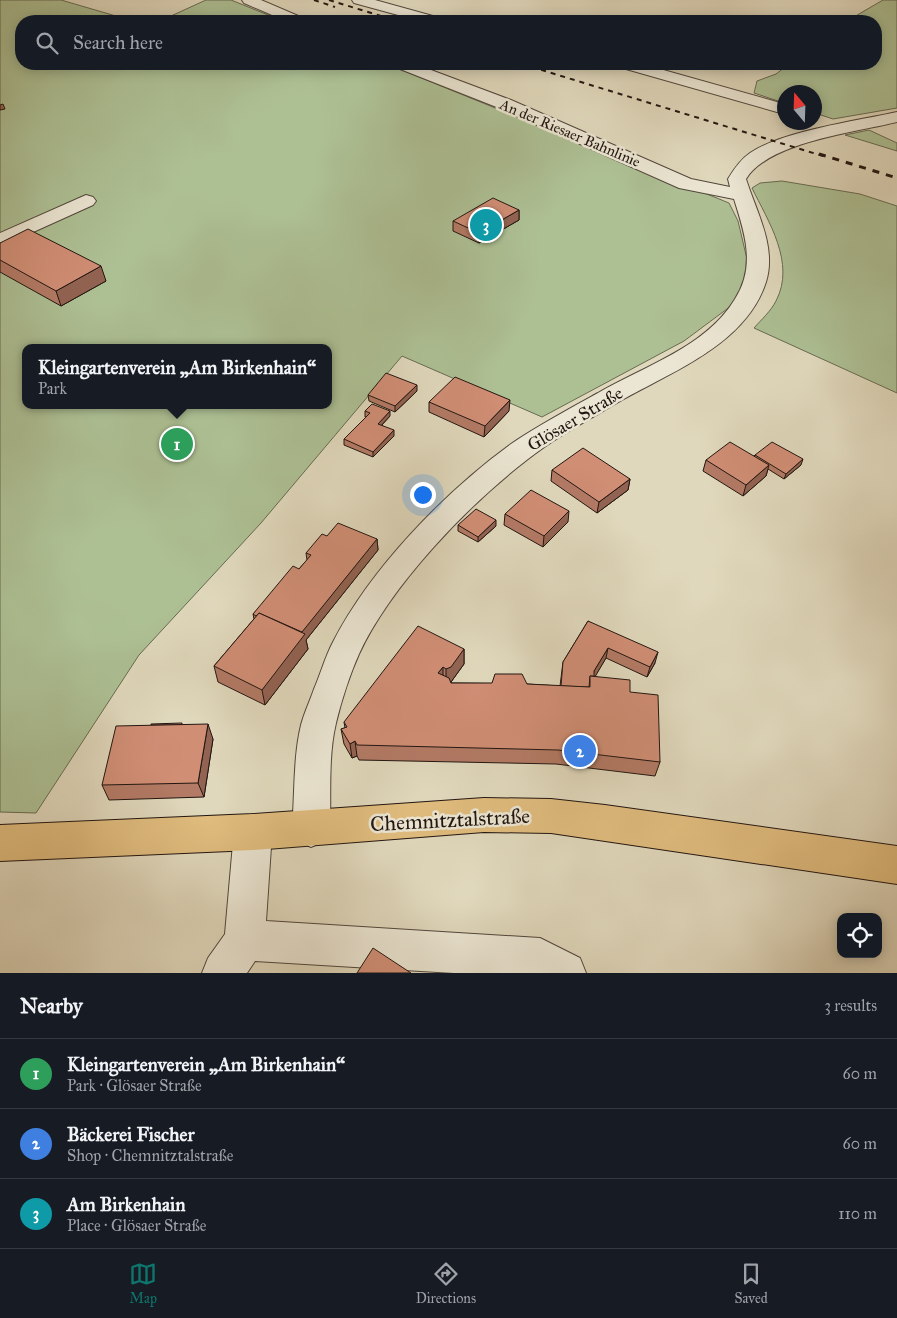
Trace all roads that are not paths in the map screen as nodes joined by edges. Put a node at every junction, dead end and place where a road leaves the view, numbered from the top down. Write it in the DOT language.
graph roads {
  1 [pos="249,0"];
  2 [pos="359,0"];
  3 [pos="284,15"];
  4 [pos="413,15"];
  5 [pos="417,70"];
  6 [pos="647,70"];
  7 [pos="777,108"];
  8 [pos="897,117"];
  9 [pos="822,126"];
  10 [pos="833,131"];
  11 [pos="741,195"];
  12 [pos="86,201"];
  13 [pos="0,241"];
  14 [pos="311,829"];
  15 [pos="253,832"];
  16 [pos="0,843"];
  17 [pos="897,865"];
  18 [pos="245,940"];
  19 [pos="223,973"];
  20 [pos="566,973"];
  1 -- 3 [label="street"];
  2 -- 4 [label="street"];
  5 -- 11 [label="street, An der Riesaer Bahnlinie"];
  6 -- 7 [label="street"];
  8 -- 10 [label="street, Glösaer Straße"];
  9 -- 10 [label="street"];
  10 -- 11 [label="street, Glösaer Straße"];
  11 -- 14 [label="street, Glösaer Straße"];
  12 -- 13 [label="street"];
  14 -- 15 [label="main road, Chemnitztalstraße"];
  14 -- 17 [label="main road, Chemnitztalstraße"];
  15 -- 16 [label="main road, Chemnitztalstraße"];
  15 -- 18 [label="street"];
  18 -- 19 [label="street"];
  18 -- 20 [label="street"];
}
